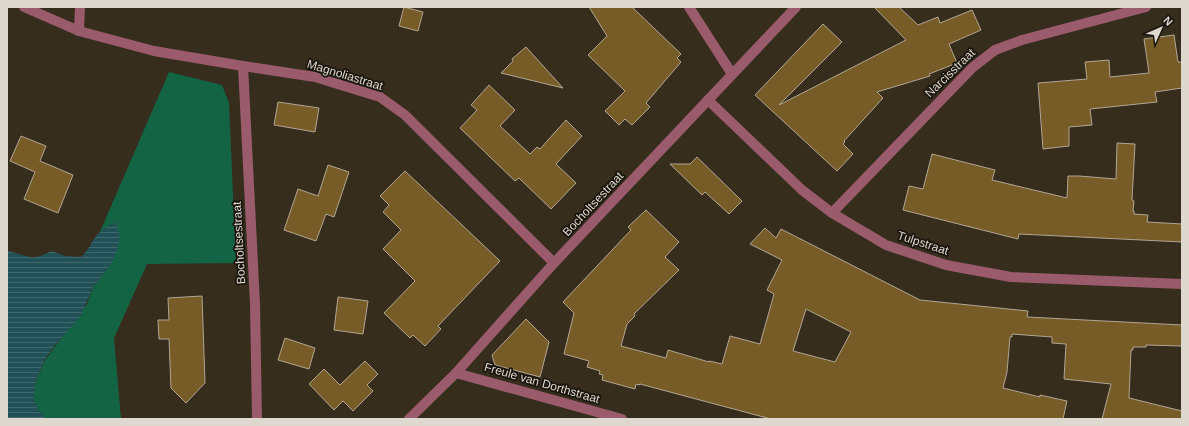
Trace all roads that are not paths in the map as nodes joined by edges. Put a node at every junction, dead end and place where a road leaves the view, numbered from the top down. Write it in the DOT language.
graph roads {
  1 [pos="24,7"];
  2 [pos="80,7"];
  3 [pos="689,7"];
  4 [pos="796,7"];
  5 [pos="1146,7"];
  6 [pos="79,31"];
  7 [pos="242,66"];
  8 [pos="732,74"];
  9 [pos="708,100"];
  10 [pos="832,213"];
  11 [pos="554,263"];
  12 [pos="1182,284"];
  13 [pos="456,373"];
  14 [pos="257,419"];
  15 [pos="409,419"];
  16 [pos="622,419"];
  1 -- 6 [label="street, Magnoliastraat"];
  2 -- 6 [label="street"];
  3 -- 8 [label="street"];
  4 -- 8 [label="street, Bocholtsestraat"];
  5 -- 10 [label="street, Narcisstraat"];
  6 -- 7 [label="street, Magnoliastraat"];
  7 -- 11 [label="street, Magnoliastraat"];
  7 -- 14 [label="street, Bocholtsestraat"];
  8 -- 9 [label="street, Bocholtsestraat"];
  9 -- 10 [label="street, Tulpstraat"];
  9 -- 11 [label="street, Bocholtsestraat"];
  10 -- 12 [label="street, Tulpstraat"];
  11 -- 13 [label="street, Bocholtsestraat"];
  13 -- 15 [label="street, Bocholtsestraat"];
  13 -- 16 [label="street, Freule van Dorthstraat"];
}
